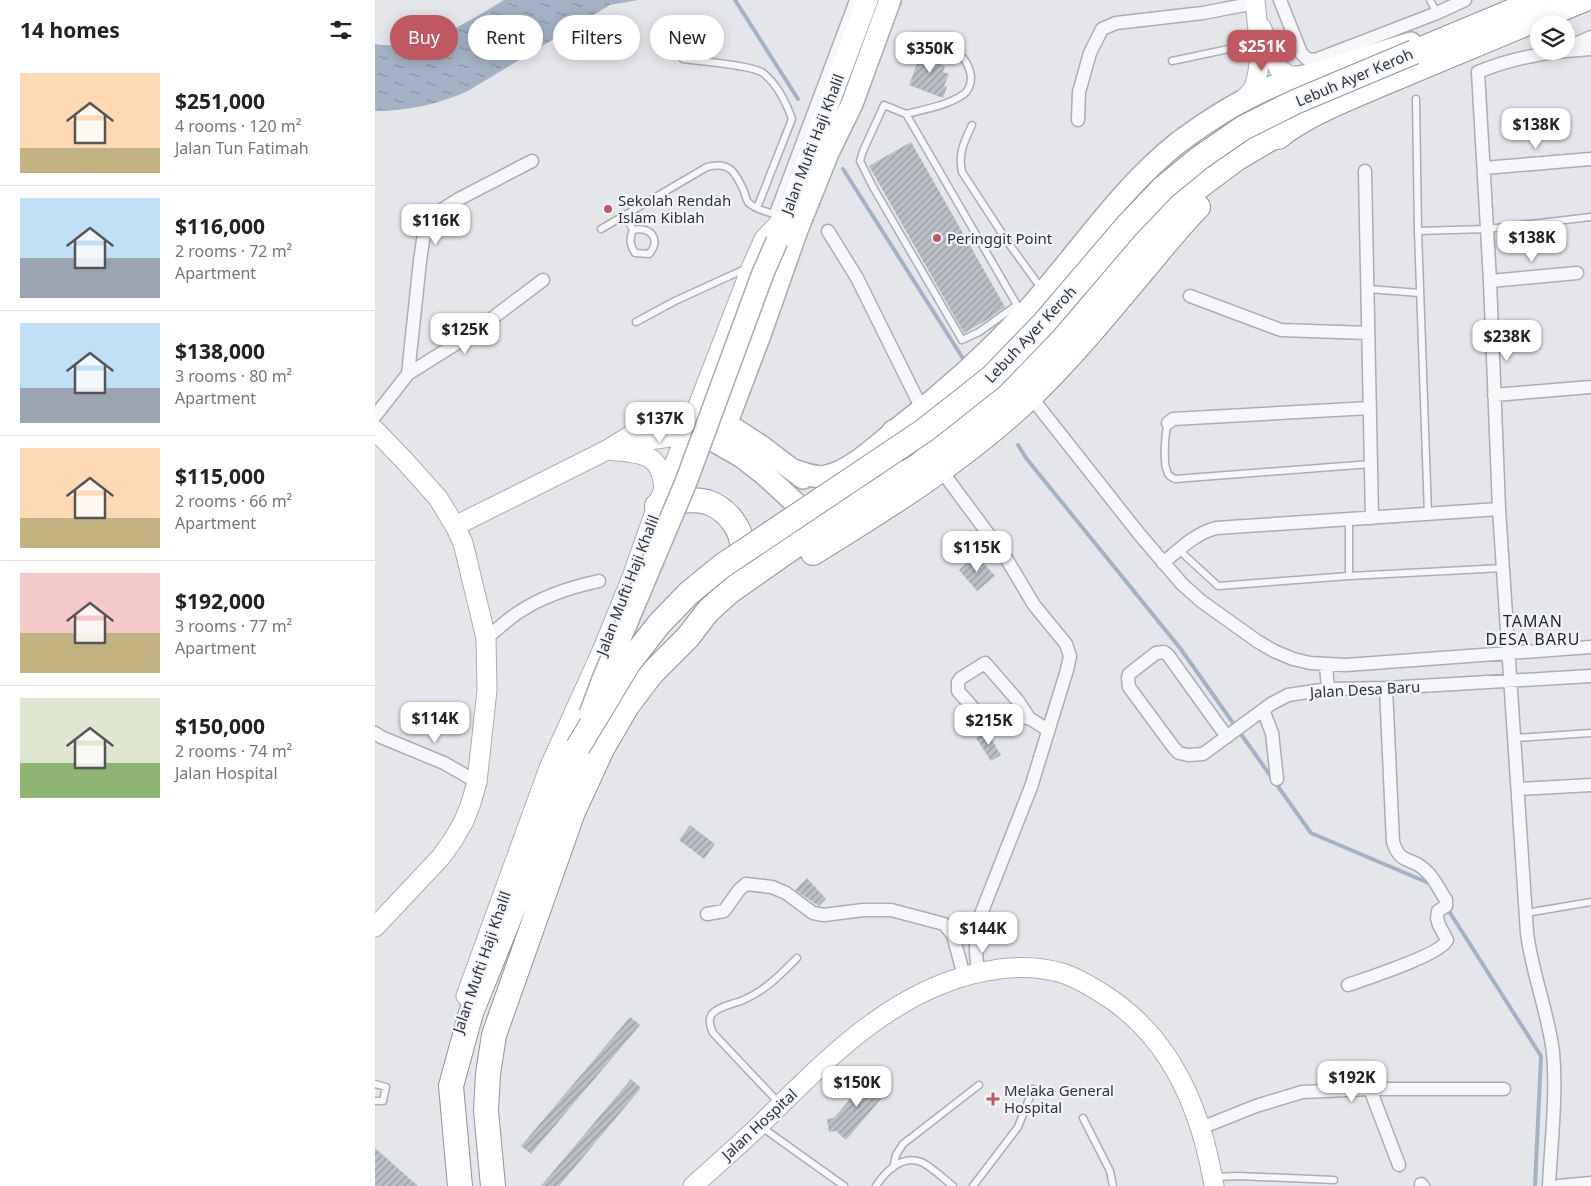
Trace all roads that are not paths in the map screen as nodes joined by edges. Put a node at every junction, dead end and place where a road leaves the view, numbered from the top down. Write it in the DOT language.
graph roads {
  1 [pos="853,0"];
  2 [pos="867,0"];
  3 [pos="890,0"];
  4 [pos="1280,0"];
  5 [pos="1430,0"];
  6 [pos="1465,0"];
  7 [pos="1539,0"];
  8 [pos="1583,0"];
  9 [pos="1256,7"];
  10 [pos="1437,13"];
  11 [pos="1491,21"];
  12 [pos="1591,37"];
  13 [pos="907,43"];
  14 [pos="1258,43"];
  15 [pos="1575,45"];
  16 [pos="1575,50"];
  17 [pos="1591,50"];
  18 [pos="1530,57"];
  19 [pos="690,60"];
  20 [pos="1172,61"];
  21 [pos="1304,76"];
  22 [pos="1416,99"];
  23 [pos="1244,100"];
  24 [pos="906,114"];
  25 [pos="1078,120"];
  26 [pos="972,125"];
  27 [pos="1290,128"];
  28 [pos="1591,159"];
  29 [pos="532,161"];
  30 [pos="1484,168"];
  31 [pos="1365,172"];
  32 [pos="757,208"];
  33 [pos="625,215"];
  34 [pos="779,215"];
  35 [pos="1591,217"];
  36 [pos="601,229"];
  37 [pos="1487,229"];
  38 [pos="633,230"];
  39 [pos="828,231"];
  40 [pos="1418,231"];
  41 [pos="751,266"];
  42 [pos="1577,273"];
  43 [pos="543,280"];
  44 [pos="1490,281"];
  45 [pos="1367,289"];
  46 [pos="1043,292"];
  47 [pos="1420,294"];
  48 [pos="1191,296"];
  49 [pos="1021,309"];
  50 [pos="636,322"];
  51 [pos="1368,333"];
  52 [pos="408,374"];
  53 [pos="1591,387"];
  54 [pos="1494,396"];
  55 [pos="1031,397"];
  56 [pos="1370,408"];
  57 [pos="922,409"];
  58 [pos="375,416"];
  59 [pos="1168,423"];
  60 [pos="727,424"];
  61 [pos="690,426"];
  62 [pos="375,430"];
  63 [pos="893,432"];
  64 [pos="719,444"];
  65 [pos="607,450"];
  66 [pos="1371,464"];
  67 [pos="930,468"];
  68 [pos="793,470"];
  69 [pos="660,498"];
  70 [pos="1499,510"];
  71 [pos="845,513"];
  72 [pos="1428,514"];
  73 [pos="1372,518"];
  74 [pos="1349,519"];
  75 [pos="455,526"];
  76 [pos="822,528"];
  77 [pos="1179,550"];
  78 [pos="1163,563"];
  79 [pos="1504,568"];
  80 [pos="1349,576"];
  81 [pos="599,581"];
  82 [pos="708,611"];
  83 [pos="688,637"];
  84 [pos="486,638"];
  85 [pos="1591,647"];
  86 [pos="1509,652"];
  87 [pos="1327,665"];
  88 [pos="1591,676"];
  89 [pos="1511,680"];
  90 [pos="1386,688"];
  91 [pos="1328,689"];
  92 [pos="1263,710"];
  93 [pos="1029,718"];
  94 [pos="1049,730"];
  95 [pos="375,733"];
  96 [pos="1591,733"];
  97 [pos="1229,736"];
  98 [pos="1515,738"];
  99 [pos="577,747"];
  100 [pos="1277,779"];
  101 [pos="477,782"];
  102 [pos="1591,785"];
  103 [pos="1518,789"];
  104 [pos="1591,902"];
  105 [pos="1526,913"];
  106 [pos="707,914"];
  107 [pos="375,927"];
  108 [pos="797,958"];
  109 [pos="971,974"];
  110 [pos="1348,985"];
  111 [pos="375,1084"];
  112 [pos="979,1085"];
  113 [pos="451,1086"];
  114 [pos="1033,1089"];
  115 [pos="1370,1089"];
  116 [pos="1504,1089"];
  117 [pos="375,1101"];
  118 [pos="780,1104"];
  119 [pos="1083,1118"];
  120 [pos="759,1126"];
  121 [pos="1201,1128"];
  122 [pos="1399,1165"];
  123 [pos="893,1168"];
  124 [pos="1334,1180"];
  125 [pos="1214,1182"];
  126 [pos="1591,1183"];
  127 [pos="460,1186"];
  128 [pos="493,1186"];
  129 [pos="693,1186"];
  130 [pos="843,1186"];
  131 [pos="876,1186"];
  132 [pos="953,1186"];
  133 [pos="973,1186"];
  134 [pos="1113,1186"];
  135 [pos="1549,1186"];
  136 [pos="1559,1186"];
  1 -- 34 [label="lane"];
  2 -- 34 [label="main road, Jalan Mufti Haji Khalil"];
  3 -- 60 [label="main road, Jalan Mufti Haji Khalil"];
  4 -- 10 [label="street"];
  5 -- 10 [label="lane"];
  6 -- 10 [label="street"];
  7 -- 11 [label="highway, Lebuh Ayer Keroh"];
  8 -- 27 [label="highway, Lebuh Ayer Keroh"];
  9 -- 14 [label="street"];
  9 -- 21 [label="street"];
  9 -- 25 [label="street"];
  11 -- 21 [label="main road"];
  11 -- 99 [label="highway, Lebuh Ayer Keroh, bridge"];
  12 -- 15 [label="street"];
  13 -- 24 [label="lane"];
  14 -- 20 [label="lane"];
  14 -- 23 [label="street"];
  16 -- 17 [label="street"];
  18 -- 30 [label="street"];
  19 -- 32 [label="lane"];
  21 -- 23 [label="main road"];
  22 -- 40 [label="lane"];
  23 -- 46 [label="main road"];
  24 -- 49 [label="lane"];
  24 -- 49 [label="lane"];
  26 -- 46 [label="lane"];
  27 -- 55 [label="highway, Lebuh Ayer Keroh"];
  27 -- 67 [label="highway"];
  28 -- 30 [label="street"];
  29 -- 52 [label="street"];
  30 -- 37 [label="street"];
  31 -- 45 [label="street"];
  32 -- 33 [label="lane"];
  32 -- 34 [label="lane"];
  33 -- 36 [label="lane"];
  33 -- 38 [label="lane"];
  34 -- 41 [label="street, Jalan Mufti Haji Khalil"];
  34 -- 99 [label="main road, bridge"];
  35 -- 37 [label="lane"];
  37 -- 40 [label="lane"];
  37 -- 44 [label="street"];
  38 -- 38 [label="lane"];
  39 -- 57 [label="street"];
  40 -- 47 [label="lane"];
  41 -- 50 [label="lane"];
  41 -- 61 [label="street, Jalan Mufti Haji Khalil"];
  42 -- 44 [label="street"];
  43 -- 52 [label="street"];
  44 -- 54 [label="street"];
  45 -- 47 [label="lane"];
  45 -- 51 [label="street"];
  46 -- 49 [label="main road"];
  47 -- 72 [label="lane"];
  48 -- 51 [label="street"];
  49 -- 57 [label="main road"];
  51 -- 56 [label="street"];
  52 -- 58 [label="street"];
  53 -- 54 [label="street"];
  54 -- 70 [label="street"];
  55 -- 67 [label="highway, Lebuh Ayer Keroh"];
  55 -- 78 [label="street"];
  56 -- 59 [label="street"];
  56 -- 66 [label="street"];
  57 -- 63 [label="main road"];
  59 -- 66 [label="lane"];
  60 -- 61 [label="main road"];
  60 -- 64 [label="main road, Jalan Mufti Haji Khalil"];
  60 -- 68 [label="main road"];
  61 -- 64 [label="main road"];
  61 -- 65 [label="street"];
  61 -- 69 [label="street, Jalan Mufti Haji Khalil"];
  62 -- 75 [label="street"];
  63 -- 67 [label="highway"];
  63 -- 68 [label="main road"];
  64 -- 76 [label="main road"];
  65 -- 69 [label="street"];
  65 -- 75 [label="street"];
  66 -- 73 [label="street"];
  67 -- 71 [label="highway"];
  67 -- 83 [label="highway, Lebuh Ayer Keroh"];
  67 -- 94 [label="street"];
  68 -- 71 [label="main road"];
  69 -- 82 [label="highway"];
  69 -- 113 [label="street, Jalan Mufti Haji Khalil"];
  70 -- 72 [label="street"];
  70 -- 79 [label="street"];
  71 -- 76 [label="highway"];
  72 -- 73 [label="street"];
  73 -- 74 [label="street"];
  74 -- 77 [label="street"];
  74 -- 80 [label="lane"];
  75 -- 84 [label="street"];
  76 -- 82 [label="highway"];
  77 -- 78 [label="street"];
  77 -- 80 [label="lane"];
  78 -- 87 [label="street"];
  79 -- 80 [label="lane"];
  79 -- 86 [label="street"];
  81 -- 84 [label="street"];
  82 -- 83 [label="highway"];
  83 -- 128 [label="highway"];
  84 -- 101 [label="street"];
  85 -- 86 [label="street"];
  86 -- 87 [label="street"];
  86 -- 89 [label="street"];
  87 -- 91 [label="street"];
  88 -- 89 [label="street, Jalan Desa Baru"];
  89 -- 90 [label="street, Jalan Desa Baru"];
  89 -- 98 [label="street"];
  90 -- 91 [label="street, Jalan Desa Baru"];
  90 -- 110 [label="street"];
  91 -- 92 [label="street, Jalan Desa Baru"];
  92 -- 97 [label="street, Jalan Desa Baru"];
  92 -- 100 [label="street"];
  93 -- 93 [label="street"];
  93 -- 94 [label="street"];
  94 -- 109 [label="street"];
  95 -- 101 [label="street"];
  96 -- 98 [label="lane"];
  97 -- 97 [label="street, Jalan Desa Baru"];
  98 -- 103 [label="street"];
  99 -- 113 [label="highway, Lebuh Ayer Keroh"];
  101 -- 107 [label="street"];
  102 -- 103 [label="street"];
  103 -- 105 [label="street"];
  104 -- 105 [label="lane"];
  105 -- 135 [label="street"];
  106 -- 109 [label="street"];
  108 -- 118 [label="lane"];
  109 -- 118 [label="street, Jalan Hospital"];
  109 -- 121 [label="street, Jalan Hospital"];
  111 -- 117 [label="lane"];
  112 -- 123 [label="lane"];
  113 -- 127 [label="highway, Jalan Mufti Haji Khalil"];
  114 -- 133 [label="lane"];
  115 -- 116 [label="street"];
  115 -- 121 [label="street"];
  115 -- 122 [label="street"];
  118 -- 120 [label="street, Jalan Hospital"];
  119 -- 134 [label="lane"];
  120 -- 129 [label="street, Jalan Hospital"];
  120 -- 130 [label="lane"];
  121 -- 125 [label="street, Jalan Hospital"];
  123 -- 131 [label="lane"];
  123 -- 132 [label="lane"];
  124 -- 125 [label="lane"];
  126 -- 136 [label="street"];
}
